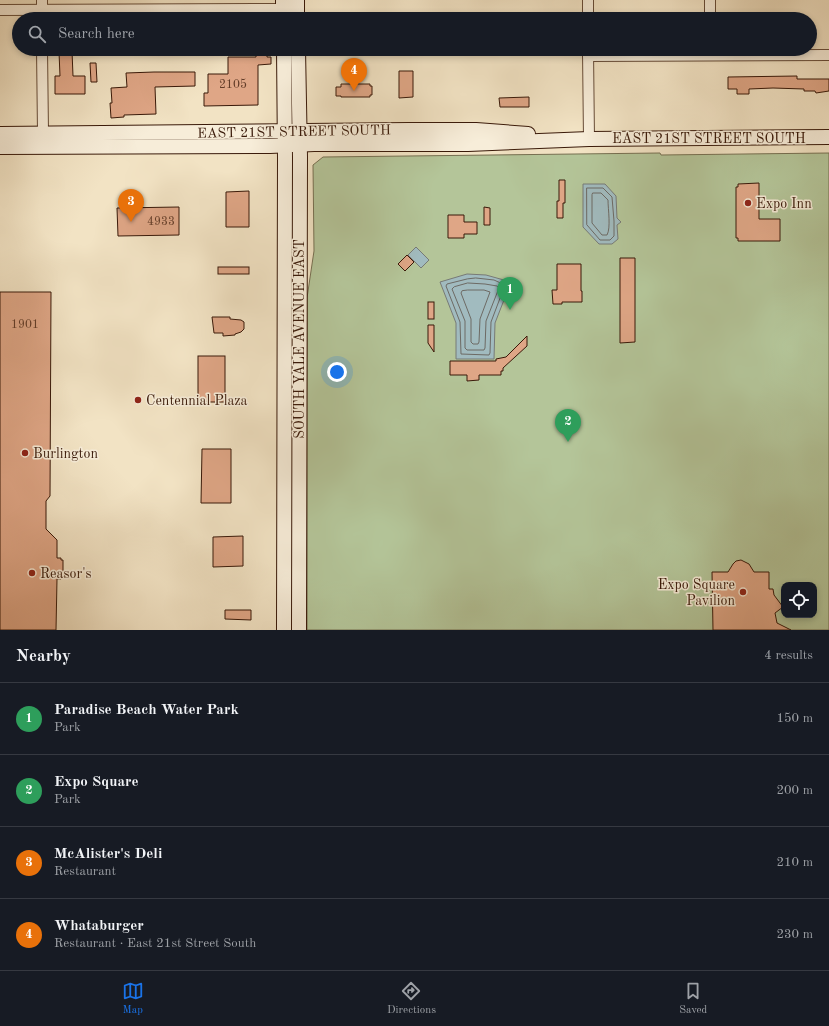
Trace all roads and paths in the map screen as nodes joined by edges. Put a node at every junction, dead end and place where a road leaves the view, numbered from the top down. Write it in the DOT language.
graph roads {
  1 [pos="297,0"];
  2 [pos="588,0"];
  3 [pos="710,0"];
  4 [pos="283,9"];
  5 [pos="0,10"];
  6 [pos="42,10"];
  7 [pos="297,12"];
  8 [pos="588,12"];
  9 [pos="710,12"];
  10 [pos="817,55"];
  11 [pos="829,55"];
  12 [pos="42,56"];
  13 [pos="284,56"];
  14 [pos="298,56"];
  15 [pos="588,56"];
  16 [pos="299,130"];
  17 [pos="285,131"];
  18 [pos="43,133"];
  19 [pos="0,134"];
  20 [pos="829,137"];
  21 [pos="589,139"];
  22 [pos="300,145"];
  23 [pos="285,146"];
  24 [pos="0,147"];
  25 [pos="51,147"];
  26 [pos="284,440"];
  27 [pos="299,441"];
  28 [pos="284,552"];
  29 [pos="299,552"];
  30 [pos="284,630"];
  31 [pos="299,630"];
  1 -- 7 [label="main road"];
  2 -- 8 [label="street"];
  3 -- 9 [label="street"];
  4 -- 6 [label="street"];
  5 -- 6 [label="street"];
  10 -- 11 [label="street"];
  12 -- 18 [label="street"];
  13 -- 17 [label="main road, SOUTH YALE AVENUE EAST"];
  14 -- 16 [label="main road, SOUTH YALE AVENUE EAST"];
  15 -- 21 [label="street"];
  16 -- 17 [label="main road, EAST 21ST STREET SOUTH"];
  16 -- 21 [label="main road, EAST 21ST STREET SOUTH"];
  16 -- 22 [label="main road, SOUTH YALE AVENUE EAST"];
  17 -- 18 [label="main road, EAST 21ST STREET SOUTH"];
  17 -- 23 [label="main road, SOUTH YALE AVENUE EAST"];
  18 -- 19 [label="main road, EAST 21ST STREET SOUTH"];
  18 -- 25 [label="main road"];
  20 -- 21 [label="main road, EAST 21ST STREET SOUTH"];
  21 -- 22 [label="main road, EAST 21ST STREET SOUTH"];
  22 -- 23 [label="main road, EAST 21ST STREET SOUTH"];
  22 -- 27 [label="main road, SOUTH YALE AVENUE EAST"];
  23 -- 25 [label="main road, EAST 21ST STREET SOUTH"];
  23 -- 26 [label="main road, SOUTH YALE AVENUE EAST"];
  24 -- 25 [label="main road, EAST 21ST STREET SOUTH"];
  26 -- 27 [label="main road"];
  26 -- 28 [label="main road, SOUTH YALE AVENUE EAST"];
  27 -- 29 [label="main road, SOUTH YALE AVENUE EAST"];
  28 -- 29 [label="main road"];
  28 -- 30 [label="main road, SOUTH YALE AVENUE EAST"];
  29 -- 31 [label="main road, SOUTH YALE AVENUE EAST"];
}
